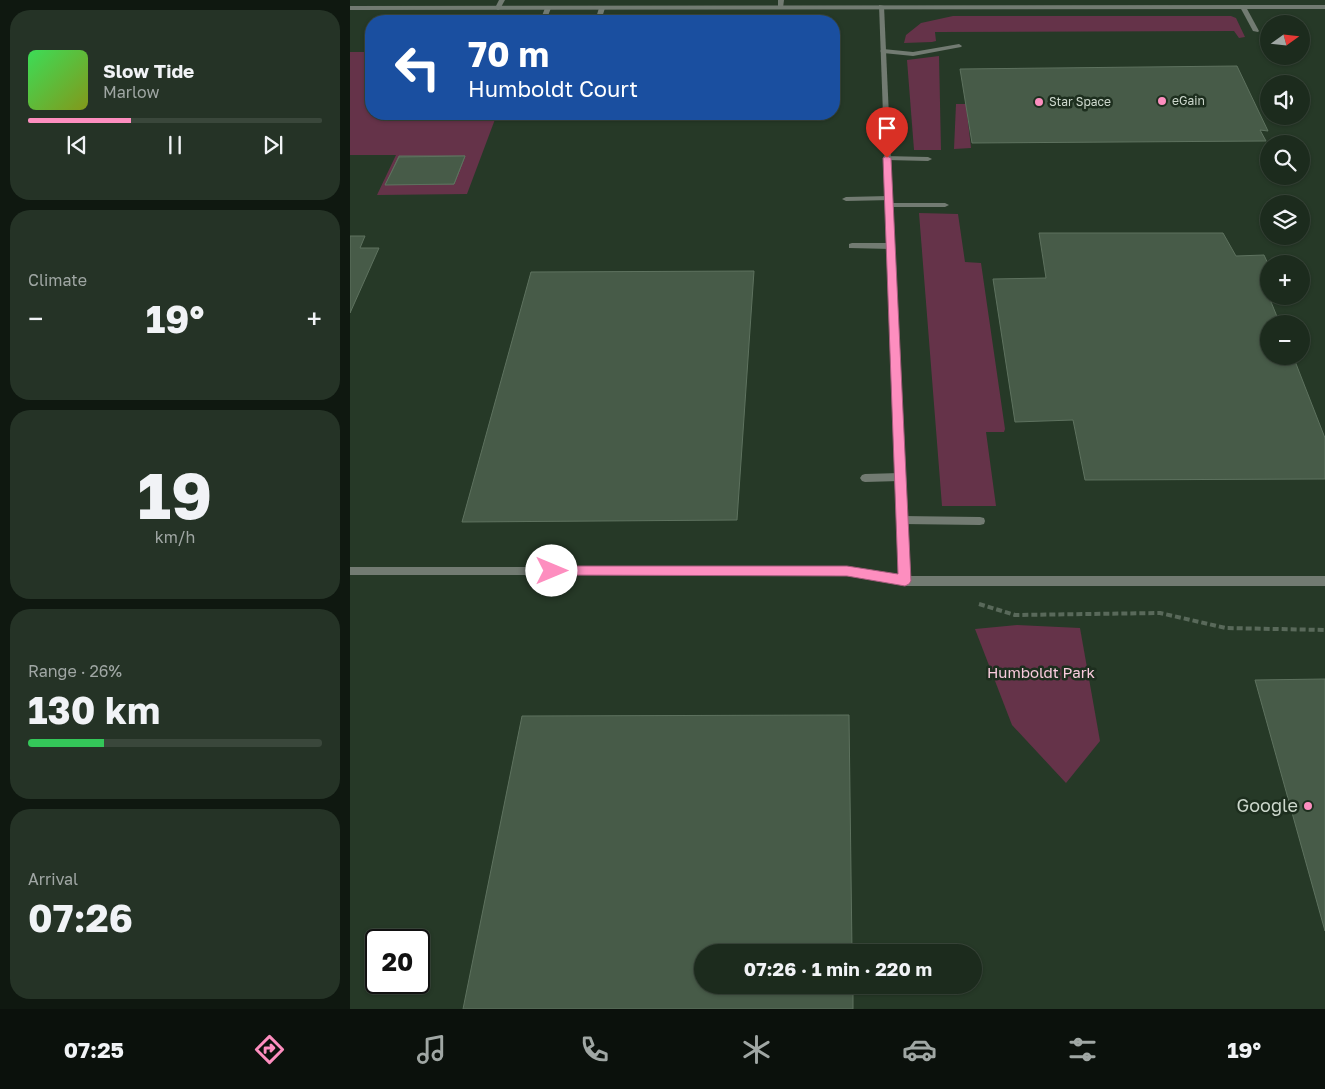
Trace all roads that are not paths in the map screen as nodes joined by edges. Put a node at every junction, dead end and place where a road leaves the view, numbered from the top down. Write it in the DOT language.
graph roads {
  1 [pos="502,0"];
  2 [pos="781,3"];
  3 [pos="881,6"];
  4 [pos="1243,7"];
  5 [pos="1325,7"];
  6 [pos="350,8"];
  7 [pos="498,8"];
  8 [pos="548,8"];
  9 [pos="602,8"];
  10 [pos="545,15"];
  11 [pos="600,15"];
  12 [pos="1256,31"];
  13 [pos="959,46"];
  14 [pos="882,51"];
  15 [pos="887,158"];
  16 [pos="928,159"];
  17 [pos="846,198"];
  18 [pos="889,201"];
  19 [pos="945,204"];
  20 [pos="852,246"];
  21 [pos="891,246"];
  22 [pos="900,477"];
  23 [pos="865,478"];
  24 [pos="902,520"];
  25 [pos="980,521"];
  26 [pos="350,571"];
  27 [pos="905,581"];
  28 [pos="1325,581"];
  1 -- 7 [label="street"];
  2 -- 3 [label="street"];
  2 -- 9 [label="street"];
  3 -- 4 [label="street"];
  3 -- 14 [label="street"];
  4 -- 5 [label="street"];
  4 -- 12 [label="street"];
  6 -- 7 [label="street"];
  7 -- 8 [label="street"];
  8 -- 9 [label="street"];
  8 -- 10 [label="street"];
  9 -- 11 [label="street"];
  13 -- 14 [label="street"];
  14 -- 15 [label="street"];
  15 -- 16 [label="street"];
  15 -- 18 [label="street"];
  17 -- 18 [label="street"];
  18 -- 19 [label="street"];
  18 -- 21 [label="street"];
  20 -- 21 [label="street"];
  21 -- 22 [label="street"];
  22 -- 23 [label="street"];
  22 -- 24 [label="street"];
  24 -- 25 [label="street"];
  24 -- 27 [label="street"];
  26 -- 27 [label="street"];
  27 -- 28 [label="street"];
}
